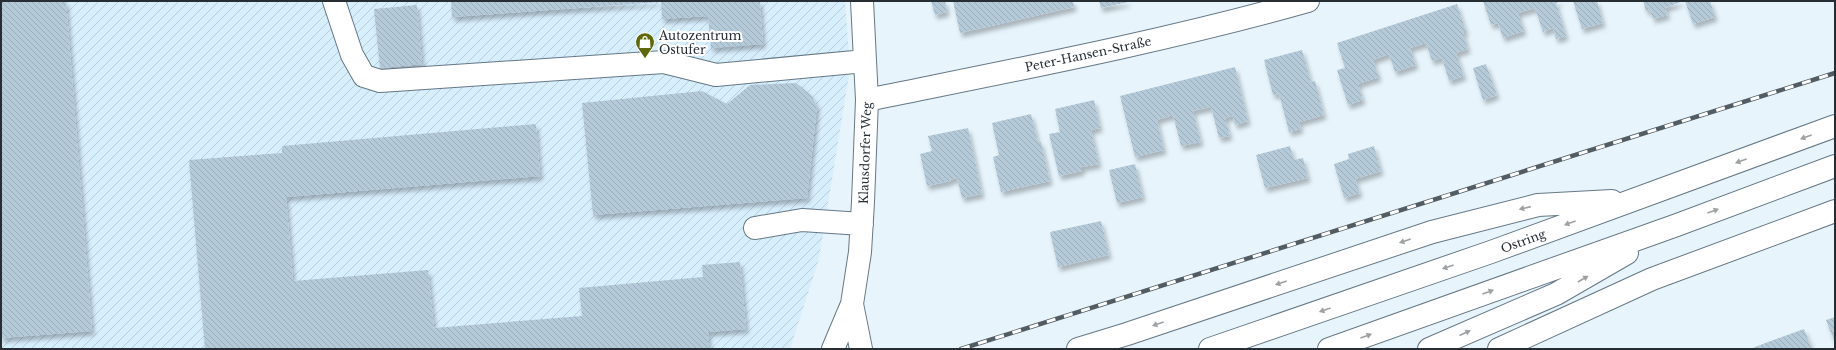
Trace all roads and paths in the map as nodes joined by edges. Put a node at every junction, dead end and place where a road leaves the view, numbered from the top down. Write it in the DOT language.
graph roads {
  1 [pos="334,1"];
  2 [pos="862,1"];
  3 [pos="1308,1"];
  4 [pos="865,61"];
  5 [pos="867,100"];
  6 [pos="1835,126"];
  7 [pos="1835,166"];
  8 [pos="1633,200"];
  9 [pos="1835,211"];
  10 [pos="862,224"];
  11 [pos="1677,225"];
  12 [pos="755,228"];
  13 [pos="852,304"];
  14 [pos="833,349"];
  15 [pos="861,349"];
  16 [pos="1078,349"];
  17 [pos="1210,349"];
  18 [pos="1329,349"];
  19 [pos="1429,349"];
  20 [pos="1499,349"];
  1 -- 4 [label="main road"];
  2 -- 4 [label="main road, Klausdorfer Weg"];
  3 -- 5 [label="main road, Peter-Hansen-Straße"];
  4 -- 5 [label="main road, Klausdorfer Weg"];
  5 -- 10 [label="main road, Klausdorfer Weg"];
  6 -- 8 [label="main road, Ostring, one-way"];
  11 -- 7 [label="main road, one-way"];
  8 -- 16 [label="main road, one-way"];
  8 -- 17 [label="main road, Ostring, one-way"];
  9 -- 20 [label="main road"];
  10 -- 12 [label="main road"];
  10 -- 13 [label="main road, Klausdorfer Weg"];
  18 -- 11 [label="main road, one-way"];
  19 -- 11 [label="main road, one-way"];
  13 -- 14 [label="main road, Klausdorfer Weg"];
  13 -- 15 [label="main road, Klausdorfer Weg"];
}
